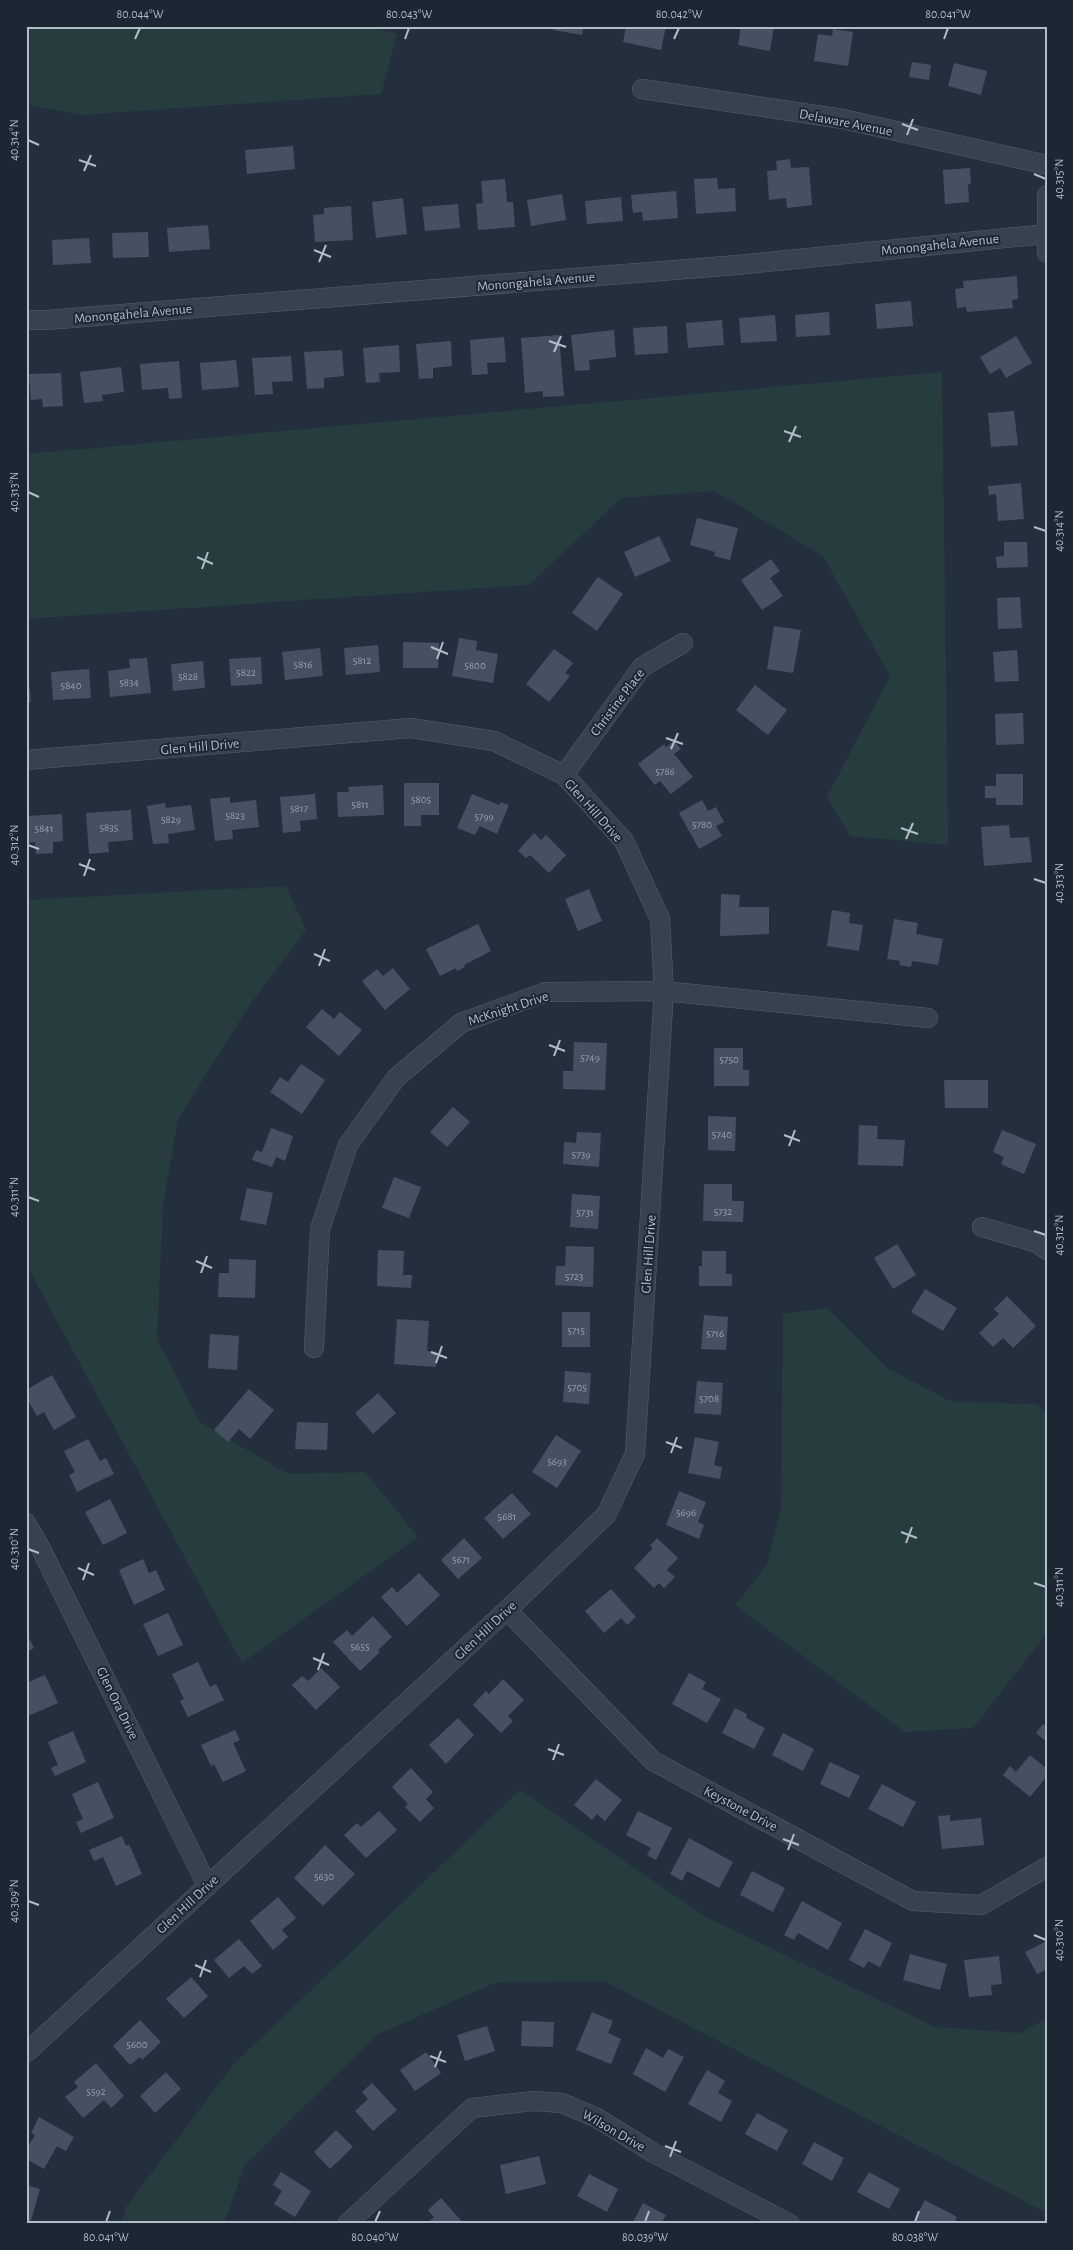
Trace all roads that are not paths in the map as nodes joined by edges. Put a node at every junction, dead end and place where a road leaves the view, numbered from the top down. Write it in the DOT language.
graph roads {
  1 [pos="642,89"];
  2 [pos="1047,165"];
  3 [pos="1047,195"];
  4 [pos="1046,234"];
  5 [pos="1047,253"];
  6 [pos="26,320"];
  7 [pos="683,643"];
  8 [pos="26,760"];
  9 [pos="564,775"];
  10 [pos="664,991"];
  11 [pos="928,1018"];
  12 [pos="982,1227"];
  13 [pos="1047,1250"];
  14 [pos="314,1348"];
  15 [pos="26,1523"];
  16 [pos="507,1610"];
  17 [pos="1047,1867"];
  18 [pos="207,1885"];
  19 [pos="26,2053"];
  20 [pos="347,2224"];
  21 [pos="790,2224"];
  1 -- 2 [label="street, Delaware Avenue"];
  3 -- 4 [label="street"];
  4 -- 5 [label="street"];
  4 -- 6 [label="street, Monongahela Avenue"];
  7 -- 9 [label="street, Christine Place"];
  8 -- 9 [label="street, Glen Hill Drive"];
  9 -- 10 [label="street, Glen Hill Drive"];
  10 -- 11 [label="street, McKnight Drive"];
  10 -- 14 [label="street, McKnight Drive"];
  10 -- 16 [label="street, Glen Hill Drive"];
  12 -- 13 [label="street"];
  15 -- 18 [label="street, Glen Ora Drive"];
  16 -- 17 [label="street, Keystone Drive"];
  16 -- 18 [label="street, Glen Hill Drive"];
  18 -- 19 [label="street, Glen Hill Drive"];
  20 -- 21 [label="street, Wilson Drive"];
}
